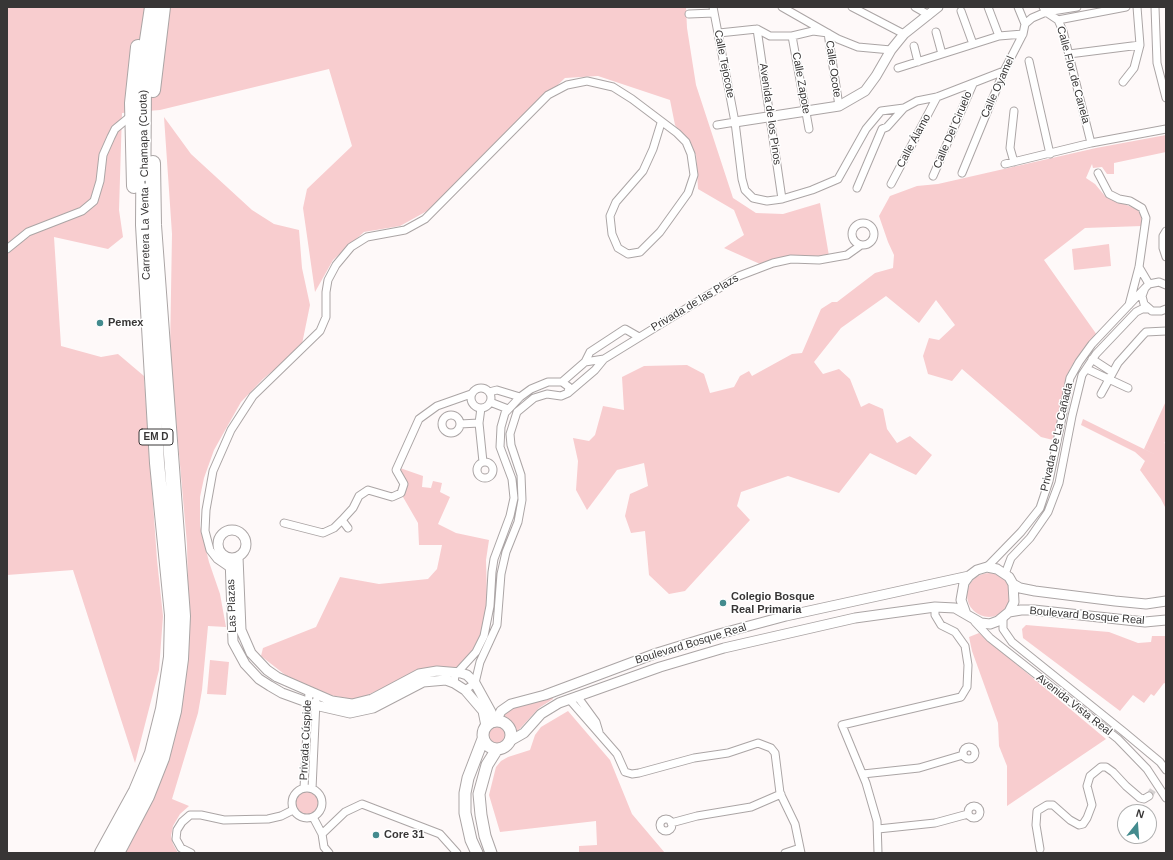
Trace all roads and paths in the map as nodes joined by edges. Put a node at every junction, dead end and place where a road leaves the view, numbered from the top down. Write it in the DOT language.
graph roads {
  1 [pos="144,7"];
  2 [pos="159,7"];
  3 [pos="782,7"];
  4 [pos="852,7"];
  5 [pos="915,7"];
  6 [pos="938,7"];
  7 [pos="988,7"];
  8 [pos="1018,7"];
  9 [pos="1077,7"];
  10 [pos="1126,7"];
  11 [pos="1137,7"];
  12 [pos="1155,7"];
  13 [pos="714,10"];
  14 [pos="961,10"];
  15 [pos="1045,10"];
  16 [pos="689,14"];
  17 [pos="929,15"];
  18 [pos="1058,20"];
  19 [pos="1025,24"];
  20 [pos="757,29"];
  21 [pos="936,32"];
  22 [pos="719,33"];
  23 [pos="828,33"];
  24 [pos="904,34"];
  25 [pos="1023,34"];
  26 [pos="792,36"];
  27 [pos="999,36"];
  28 [pos="973,44"];
  29 [pos="1140,45"];
  30 [pos="914,46"];
  31 [pos="891,50"];
  32 [pos="942,54"];
  33 [pos="1069,54"];
  34 [pos="1029,61"];
  35 [pos="918,62"];
  36 [pos="898,68"];
  37 [pos="1004,71"];
  38 [pos="1123,82"];
  39 [pos="973,84"];
  40 [pos="937,97"];
  41 [pos="1166,98"];
  42 [pos="839,106"];
  43 [pos="904,108"];
  44 [pos="806,110"];
  45 [pos="1014,111"];
  46 [pos="132,115"];
  47 [pos="770,116"];
  48 [pos="661,122"];
  49 [pos="735,122"];
  50 [pos="717,125"];
  51 [pos="809,129"];
  52 [pos="1166,129"];
  53 [pos="1092,143"];
  54 [pos="1050,154"];
  55 [pos="1014,162"];
  56 [pos="1004,164"];
  57 [pos="1098,173"];
  58 [pos="962,174"];
  59 [pos="933,176"];
  60 [pos="891,184"];
  61 [pos="857,188"];
  62 [pos="782,199"];
  63 [pos="1166,231"];
  64 [pos="861,245"];
  65 [pos="7,250"];
  66 [pos="1166,257"];
  67 [pos="1139,267"];
  68 [pos="1165,284"];
  69 [pos="1147,286"];
  70 [pos="1129,307"];
  71 [pos="1148,309"];
  72 [pos="1166,309"];
  73 [pos="1166,331"];
  74 [pos="148,332"];
  75 [pos="639,337"];
  76 [pos="604,359"];
  77 [pos="1092,359"];
  78 [pos="586,362"];
  79 [pos="1087,368"];
  80 [pos="595,370"];
  81 [pos="1111,376"];
  82 [pos="562,382"];
  83 [pos="1128,388"];
  84 [pos="489,392"];
  85 [pos="568,393"];
  86 [pos="471,394"];
  87 [pos="1101,394"];
  88 [pos="520,397"];
  89 [pos="454,399"];
  90 [pos="490,402"];
  91 [pos="472,404"];
  92 [pos="481,408"];
  93 [pos="508,409"];
  94 [pos="480,423"];
  95 [pos="460,424"];
  96 [pos="483,462"];
  97 [pos="342,520"];
  98 [pos="284,523"];
  99 [pos="348,528"];
  100 [pos="230,568"];
  101 [pos="988,568"];
  102 [pos="1005,574"];
  103 [pos="969,576"];
  104 [pos="1013,584"];
  105 [pos="1166,601"];
  106 [pos="935,607"];
  107 [pos="1006,615"];
  108 [pos="969,617"];
  109 [pos="1166,620"];
  110 [pos="684,644"];
  111 [pos="689,658"];
  112 [pos="457,672"];
  113 [pos="454,683"];
  114 [pos="475,683"];
  115 [pos="465,690"];
  116 [pos="312,694"];
  117 [pos="573,697"];
  118 [pos="311,704"];
  119 [pos="492,723"];
  120 [pos="483,739"];
  121 [pos="510,741"];
  122 [pos="497,749"];
  123 [pos="963,755"];
  124 [pos="1166,770"];
  125 [pos="863,774"];
  126 [pos="304,788"];
  127 [pos="312,788"];
  128 [pos="1152,792"];
  129 [pos="781,794"];
  130 [pos="1166,798"];
  131 [pos="293,810"];
  132 [pos="968,814"];
  133 [pos="314,818"];
  134 [pos="671,823"];
  135 [pos="878,829"];
  136 [pos="322,834"];
  137 [pos="1040,849"];
  138 [pos="801,850"];
  139 [pos="102,853"];
  140 [pos="117,853"];
  141 [pos="191,853"];
  142 [pos="329,853"];
  143 [pos="457,853"];
  144 [pos="477,853"];
  145 [pos="491,853"];
  146 [pos="786,853"];
  147 [pos="878,853"];
  1 -- 46 [label="highway"];
  2 -- 74 [label="highway, Carretera La Venta - Chamapa (Cuota) / EM D"];
  2 -- 140 [label="highway, Carretera La Venta - Chamapa (Cuota) / EM D"];
  3 -- 23 [label="street"];
  4 -- 24 [label="street"];
  5 -- 17 [label="street"];
  6 -- 17 [label="street"];
  7 -- 27 [label="street"];
  8 -- 19 [label="street"];
  9 -- 15 [label="street"];
  10 -- 18 [label="street"];
  11 -- 29 [label="street"];
  12 -- 41 [label="street"];
  13 -- 16 [label="street"];
  13 -- 22 [label="street, Calle Tejocote"];
  14 -- 28 [label="street"];
  15 -- 18 [label="street, Calle Flor de Canela"];
  15 -- 19 [label="street"];
  17 -- 24 [label="street"];
  18 -- 33 [label="street, Calle Flor de Canela"];
  19 -- 25 [label="street, Calle Oyamel"];
  20 -- 22 [label="street"];
  20 -- 26 [label="street"];
  20 -- 47 [label="street, Avenida de los Pinos"];
  21 -- 32 [label="street"];
  22 -- 49 [label="street, Calle Tejocote"];
  23 -- 26 [label="street"];
  23 -- 31 [label="street"];
  23 -- 42 [label="street, Calle Ocote"];
  24 -- 31 [label="street"];
  25 -- 27 [label="street"];
  25 -- 37 [label="street, Calle Oyamel"];
  26 -- 44 [label="street, Calle Zapote"];
  27 -- 28 [label="street"];
  28 -- 32 [label="street"];
  29 -- 33 [label="street"];
  29 -- 38 [label="street"];
  30 -- 35 [label="street"];
  31 -- 42 [label="street"];
  32 -- 35 [label="street"];
  33 -- 53 [label="street, Calle Flor de Canela"];
  34 -- 54 [label="street"];
  35 -- 36 [label="street"];
  37 -- 39 [label="street"];
  37 -- 58 [label="street, Calle Oyamel"];
  39 -- 40 [label="street"];
  39 -- 59 [label="street, Calle Del Ciruelo"];
  40 -- 43 [label="street"];
  40 -- 60 [label="street, Calle Álamo"];
  42 -- 44 [label="street"];
  43 -- 61 [label="street"];
  43 -- 62 [label="street, Calle Tejocote"];
  44 -- 47 [label="street"];
  44 -- 51 [label="street, Calle Zapote"];
  45 -- 55 [label="street"];
  46 -- 65 [label="street"];
  46 -- 74 [label="highway"];
  47 -- 49 [label="street"];
  47 -- 62 [label="street, Avenida de los Pinos"];
  48 -- 48 [label="street"];
  48 -- 100 [label="street"];
  49 -- 50 [label="street"];
  49 -- 62 [label="street, Calle Tejocote"];
  52 -- 53 [label="street"];
  53 -- 54 [label="street"];
  54 -- 55 [label="street"];
  55 -- 56 [label="street"];
  57 -- 67 [label="street"];
  63 -- 66 [label="street"];
  64 -- 75 [label="street, Privada de las Plazs"];
  67 -- 69 [label="street"];
  67 -- 70 [label="street"];
  68 -- 69 [label="street"];
  69 -- 70 [label="street, Privada De La Cañada"];
  69 -- 71 [label="street"];
  70 -- 101 [label="street, Privada De La Cañada"];
  71 -- 72 [label="street"];
  71 -- 77 [label="street, Privada De La Cañada"];
  73 -- 81 [label="street"];
  74 -- 139 [label="highway, Carretera La Venta - Chamapa (Cuota) / EM D"];
  75 -- 76 [label="street, Privada de las Plazs"];
  75 -- 78 [label="street"];
  76 -- 78 [label="street, Privada de las Plazs"];
  76 -- 80 [label="street, Privada de las Plazs"];
  77 -- 79 [label="street, Privada De La Cañada"];
  77 -- 81 [label="street"];
  78 -- 80 [label="street"];
  78 -- 82 [label="street"];
  79 -- 81 [label="street"];
  79 -- 102 [label="street, Privada De La Cañada"];
  80 -- 85 [label="street, Privada de las Plazs"];
  81 -- 83 [label="street"];
  81 -- 87 [label="street"];
  82 -- 85 [label="street"];
  82 -- 88 [label="street"];
  84 -- 86 [label="street"];
  84 -- 88 [label="street"];
  84 -- 90 [label="street"];
  85 -- 114 [label="street"];
  86 -- 89 [label="street"];
  86 -- 91 [label="street"];
  88 -- 93 [label="street"];
  89 -- 91 [label="street"];
  89 -- 97 [label="street"];
  90 -- 92 [label="street"];
  90 -- 93 [label="street"];
  91 -- 92 [label="street"];
  92 -- 94 [label="street"];
  93 -- 112 [label="street"];
  94 -- 95 [label="street"];
  94 -- 96 [label="street"];
  97 -- 98 [label="street"];
  97 -- 99 [label="street"];
  100 -- 116 [label="street, Las Plazas"];
  100 -- 118 [label="street, Las Plazas"];
  101 -- 102 [label="street"];
  101 -- 103 [label="street"];
  102 -- 104 [label="street"];
  103 -- 108 [label="street"];
  103 -- 110 [label="street, Boulevard Bosque Real"];
  104 -- 105 [label="street, Boulevard Bosque Real"];
  104 -- 107 [label="street"];
  106 -- 108 [label="street, Boulevard Bosque Real"];
  106 -- 111 [label="street, Boulevard Bosque Real"];
  106 -- 125 [label="street"];
  107 -- 108 [label="street"];
  107 -- 109 [label="street, Boulevard Bosque Real"];
  107 -- 124 [label="street, Avenida Vista Real"];
  108 -- 128 [label="street, Avenida Vista Real"];
  110 -- 111 [label="street"];
  110 -- 119 [label="street, Boulevard Bosque Real"];
  111 -- 117 [label="street, Boulevard Bosque Real"];
  112 -- 113 [label="street"];
  112 -- 114 [label="street"];
  112 -- 116 [label="street, Las Plazas"];
  113 -- 115 [label="street"];
  113 -- 118 [label="street, Las Plazas"];
  114 -- 115 [label="street"];
  114 -- 119 [label="street"];
  115 -- 119 [label="street"];
  116 -- 118 [label="street, Privada Cúspide"];
  117 -- 121 [label="street, Boulevard Bosque Real"];
  117 -- 129 [label="street"];
  118 -- 126 [label="street, Privada Cúspide"];
  118 -- 127 [label="street, Privada Cúspide"];
  119 -- 120 [label="main road"];
  119 -- 121 [label="main road"];
  120 -- 122 [label="main road"];
  120 -- 144 [label="main road"];
  121 -- 122 [label="main road"];
  122 -- 145 [label="main road"];
  123 -- 125 [label="street"];
  125 -- 135 [label="street"];
  126 -- 127 [label="street"];
  126 -- 131 [label="street"];
  127 -- 133 [label="street"];
  128 -- 130 [label="street, Avenida Vista Real"];
  128 -- 137 [label="street"];
  129 -- 134 [label="street"];
  129 -- 138 [label="street"];
  131 -- 133 [label="street"];
  131 -- 141 [label="street"];
  132 -- 135 [label="street"];
  133 -- 136 [label="street"];
  135 -- 147 [label="street"];
  136 -- 142 [label="street"];
  136 -- 143 [label="street"];
  138 -- 146 [label="street"];
}
